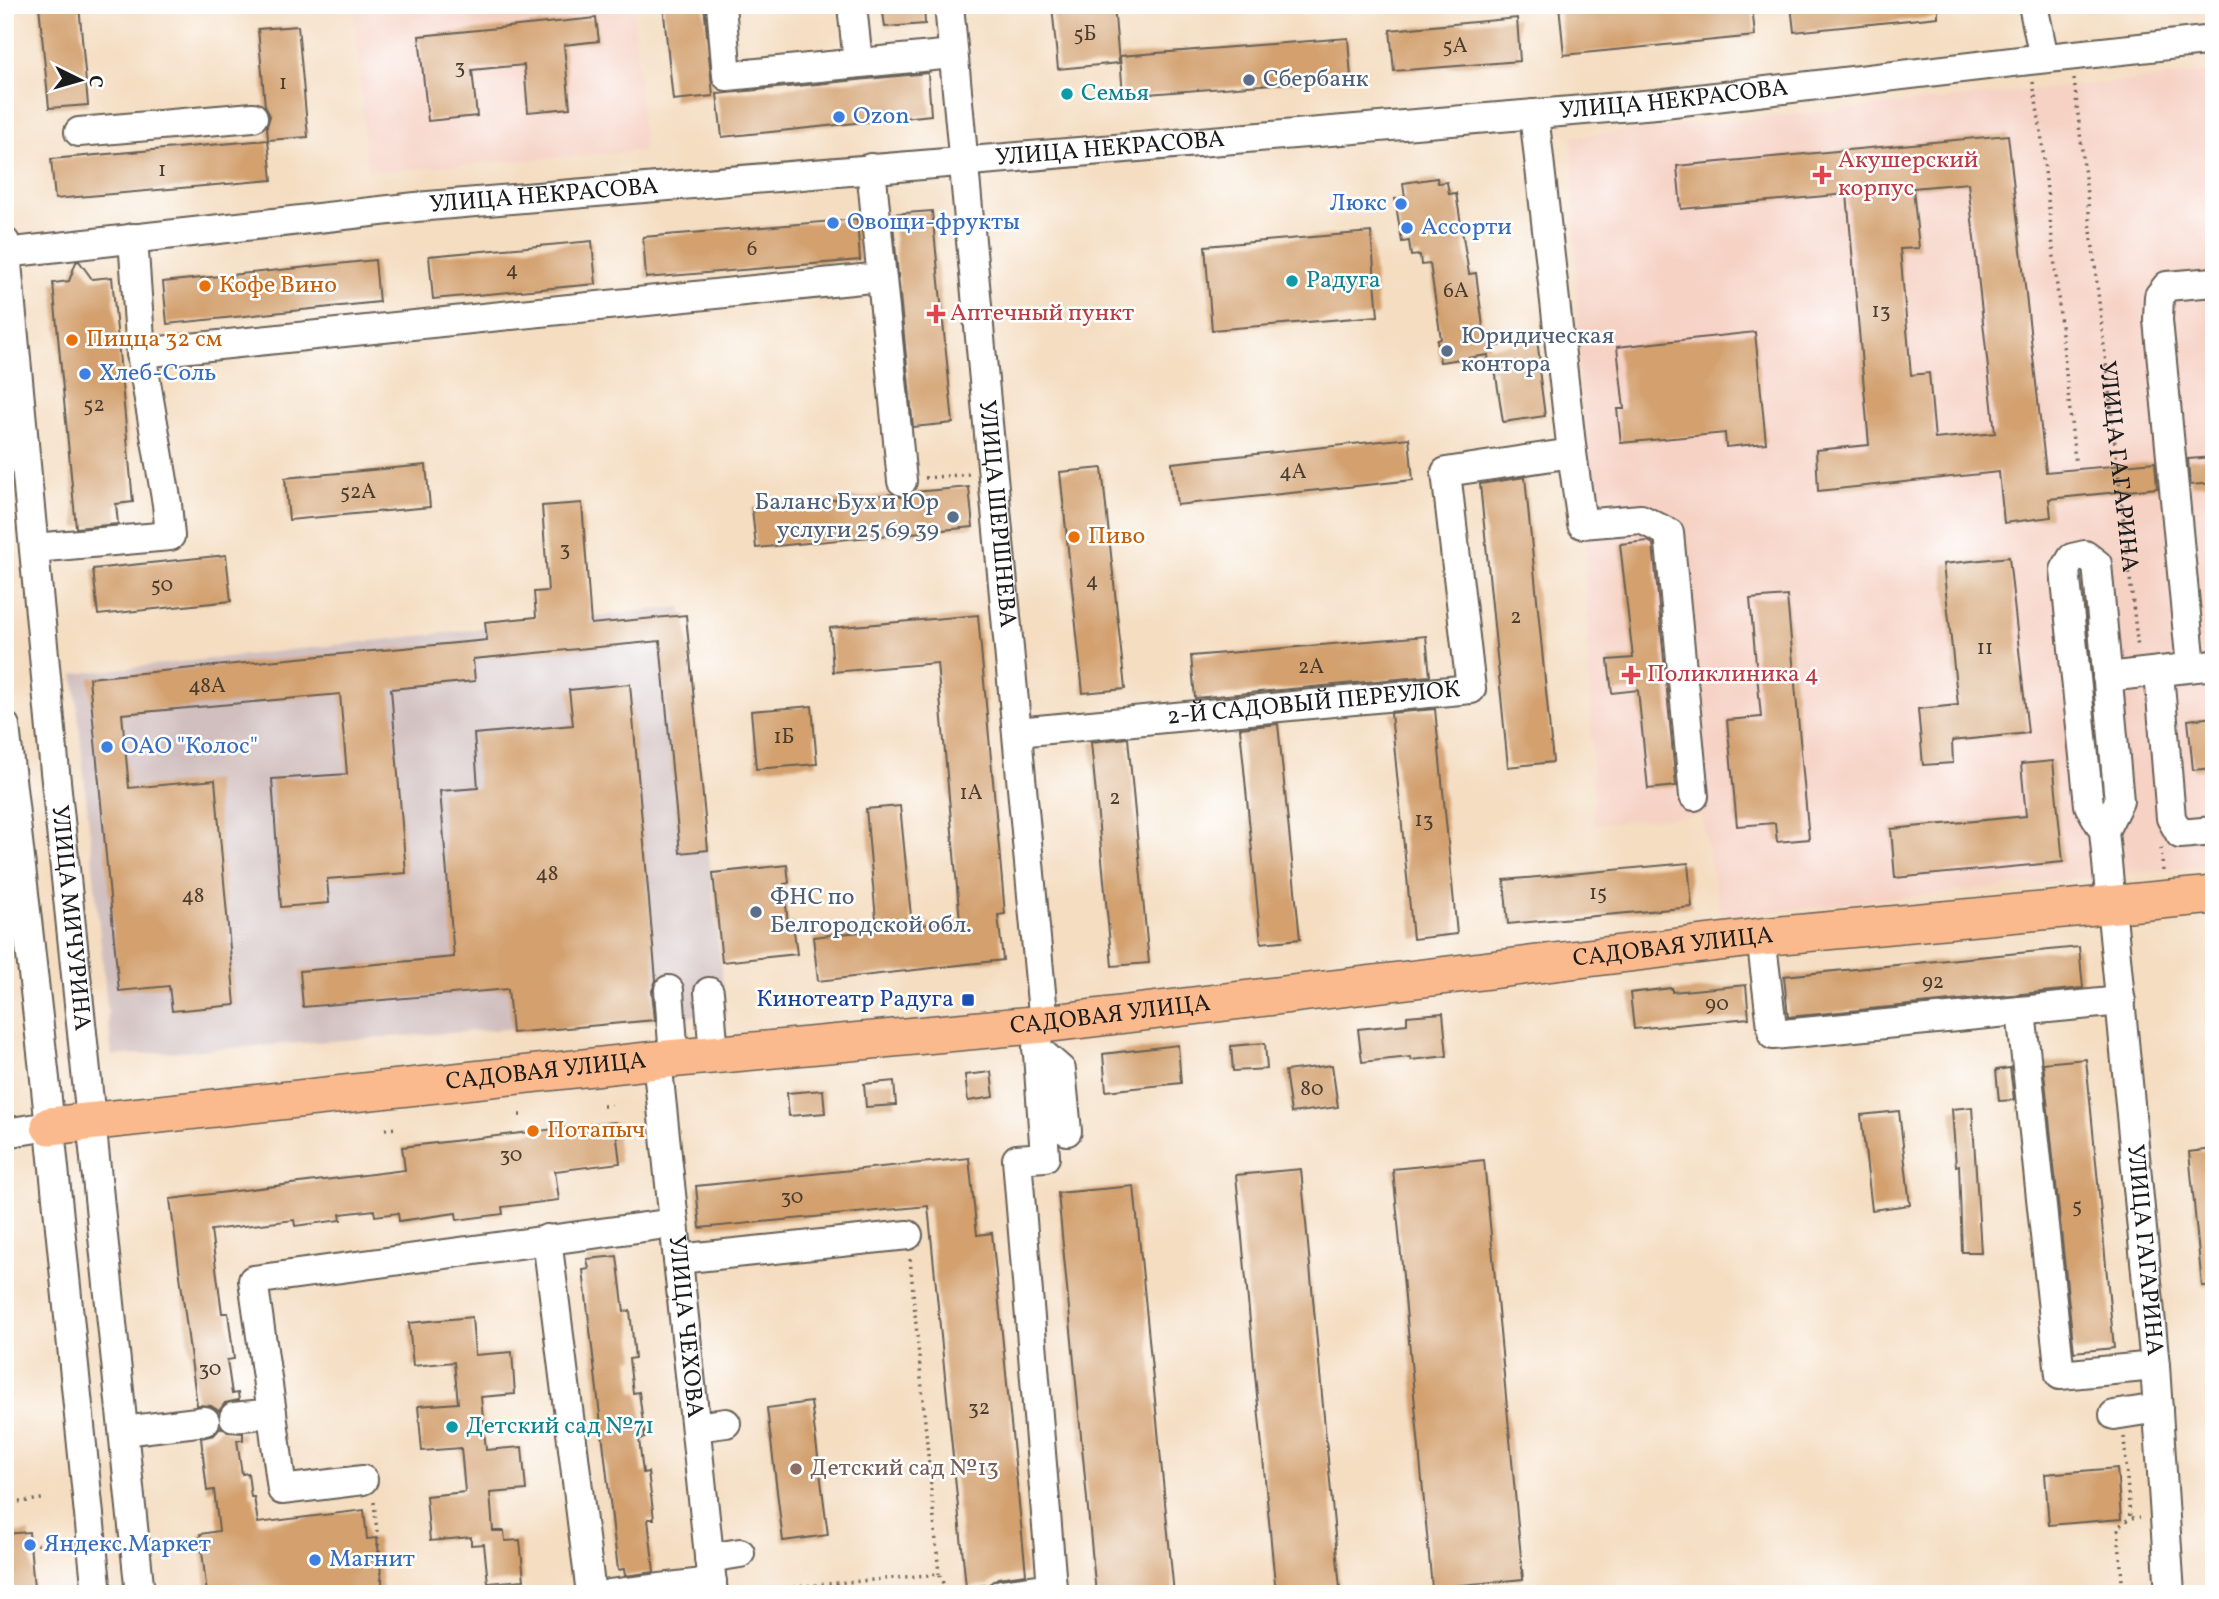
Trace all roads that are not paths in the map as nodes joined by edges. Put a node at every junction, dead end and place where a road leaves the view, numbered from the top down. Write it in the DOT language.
graph roads {
  1 [pos="721,5"];
  2 [pos="852,5"];
  3 [pos="949,5"];
  4 [pos="2033,5"];
  5 [pos="2214,40"];
  6 [pos="953,54"];
  7 [pos="2048,58"];
  8 [pos="858,63"];
  9 [pos="1534,114"];
  10 [pos="253,117"];
  11 [pos="79,132"];
  12 [pos="964,161"];
  13 [pos="871,168"];
  14 [pos="133,238"];
  15 [pos="6,249"];
  16 [pos="881,277"];
  17 [pos="2214,282"];
  18 [pos="141,353"];
  19 [pos="1572,453"];
  20 [pos="902,481"];
  21 [pos="34,548"];
  22 [pos="2202,666"];
  23 [pos="2150,673"];
  24 [pos="2107,677"];
  25 [pos="5,726"];
  26 [pos="1017,732"];
  27 [pos="7,767"];
  28 [pos="1695,796"];
  29 [pos="2104,831"];
  30 [pos="2214,831"];
  31 [pos="2214,895"];
  32 [pos="2113,905"];
  33 [pos="1761,937"];
  34 [pos="669,990"];
  35 [pos="709,992"];
  36 [pos="2121,1001"];
  37 [pos="2021,1011"];
  38 [pos="1039,1033"];
  39 [pos="714,1055"];
  40 [pos="665,1059"];
  41 [pos="92,1120"];
  42 [pos="50,1126"];
  43 [pos="1067,1131"];
  44 [pos="5,1133"];
  45 [pos="674,1223"];
  46 [pos="908,1235"];
  47 [pos="547,1238"];
  48 [pos="678,1259"];
  49 [pos="2155,1366"];
  50 [pos="2158,1408"];
  51 [pos="272,1413"];
  52 [pos="2118,1415"];
  53 [pos="234,1417"];
  54 [pos="205,1421"];
  55 [pos="726,1423"];
  56 [pos="696,1427"];
  57 [pos="124,1431"];
  58 [pos="368,1486"];
  59 [pos="740,1553"];
  60 [pos="715,1582"];
  61 [pos="97,1594"];
  62 [pos="140,1594"];
  63 [pos="591,1594"];
  64 [pos="610,1594"];
  65 [pos="1000,1594"];
  66 [pos="2170,1594"];
  1 -- 8 [label="street"];
  2 -- 8 [label="street"];
  3 -- 6 [label="street, УЛИЦА ШЕРШНЕВА"];
  4 -- 7 [label="street"];
  5 -- 7 [label="street, УЛИЦА НЕКРАСОВА"];
  6 -- 8 [label="street"];
  6 -- 12 [label="street, УЛИЦА ШЕРШНЕВА"];
  7 -- 9 [label="street, УЛИЦА НЕКРАСОВА"];
  9 -- 12 [label="street, УЛИЦА НЕКРАСОВА"];
  9 -- 19 [label="street"];
  10 -- 11 [label="street"];
  12 -- 13 [label="street, УЛИЦА НЕКРАСОВА"];
  12 -- 26 [label="street, УЛИЦА ШЕРШНЕВА"];
  13 -- 14 [label="street, УЛИЦА НЕКРАСОВА"];
  13 -- 16 [label="street"];
  14 -- 15 [label="street, УЛИЦА НЕКРАСОВА"];
  14 -- 18 [label="street"];
  15 -- 21 [label="street, УЛИЦА МИЧУРИНА"];
  16 -- 18 [label="street"];
  16 -- 20 [label="street"];
  17 -- 22 [label="street"];
  18 -- 21 [label="street"];
  19 -- 26 [label="street, 2-Й САДОВЫЙ ПЕРЕУЛОК"];
  19 -- 28 [label="street"];
  21 -- 41 [label="street, УЛИЦА МИЧУРИНА"];
  22 -- 23 [label="street"];
  23 -- 24 [label="street"];
  23 -- 30 [label="street"];
  24 -- 29 [label="street"];
  24 -- 29 [label="street"];
  25 -- 27 [label="street, УЛИЦА МИЧУРИНА"];
  26 -- 38 [label="street, УЛИЦА ШЕРШНЕВА"];
  27 -- 42 [label="street, УЛИЦА МИЧУРИНА"];
  29 -- 32 [label="street, УЛИЦА ГАГАРИНА"];
  31 -- 32 [label="main road, САДОВАЯ УЛИЦА"];
  32 -- 33 [label="main road, САДОВАЯ УЛИЦА"];
  32 -- 36 [label="street, УЛИЦА ГАГАРИНА"];
  33 -- 37 [label="street"];
  33 -- 38 [label="main road, САДОВАЯ УЛИЦА"];
  34 -- 40 [label="street, УЛИЦА ЧЕХОВА"];
  35 -- 39 [label="street"];
  36 -- 37 [label="street"];
  36 -- 49 [label="street, УЛИЦА ГАГАРИНА"];
  37 -- 49 [label="street"];
  38 -- 39 [label="main road, САДОВАЯ УЛИЦА"];
  38 -- 43 [label="street"];
  38 -- 65 [label="street, УЛИЦА ШЕРШНЕВА"];
  39 -- 40 [label="main road, САДОВАЯ УЛИЦА"];
  40 -- 41 [label="main road, САДОВАЯ УЛИЦА"];
  40 -- 45 [label="street, УЛИЦА ЧЕХОВА"];
  41 -- 42 [label="main road, САДОВАЯ УЛИЦА"];
  41 -- 57 [label="street, УЛИЦА МИЧУРИНА"];
  42 -- 44 [label="street, САДОВАЯ УЛИЦА"];
  42 -- 61 [label="street, УЛИЦА МИЧУРИНА"];
  45 -- 47 [label="street"];
  45 -- 48 [label="street, УЛИЦА ЧЕХОВА"];
  46 -- 48 [label="street"];
  47 -- 51 [label="street"];
  47 -- 63 [label="street"];
  48 -- 56 [label="street, УЛИЦА ЧЕХОВА"];
  49 -- 50 [label="street, УЛИЦА ГАГАРИНА"];
  50 -- 52 [label="street"];
  50 -- 66 [label="street, УЛИЦА ГАГАРИНА"];
  51 -- 53 [label="street"];
  51 -- 58 [label="street"];
  54 -- 57 [label="street"];
  55 -- 56 [label="street"];
  56 -- 60 [label="street, УЛИЦА ЧЕХОВА"];
  57 -- 62 [label="street, УЛИЦА МИЧУРИНА"];
  59 -- 60 [label="street"];
  60 -- 64 [label="street"];
}
